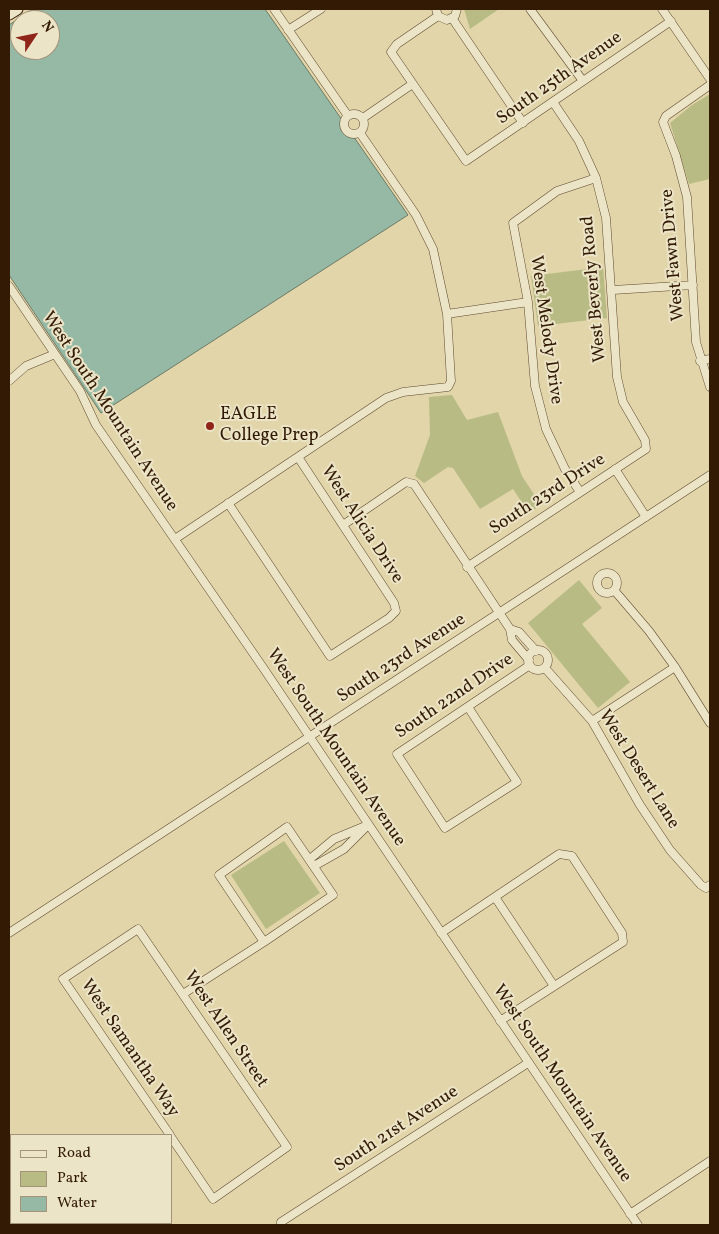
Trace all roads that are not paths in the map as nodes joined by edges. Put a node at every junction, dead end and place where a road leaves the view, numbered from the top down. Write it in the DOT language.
graph roads {
  1 [pos="17,9"];
  2 [pos="274,9"];
  3 [pos="321,9"];
  4 [pos="457,9"];
  5 [pos="530,9"];
  6 [pos="662,9"];
  7 [pos="437,12"];
  8 [pos="9,14"];
  9 [pos="452,18"];
  10 [pos="671,20"];
  11 [pos="288,30"];
  12 [pos="710,79"];
  13 [pos="583,80"];
  14 [pos="412,85"];
  15 [pos="710,85"];
  16 [pos="553,102"];
  17 [pos="348,116"];
  18 [pos="363,118"];
  19 [pos="523,123"];
  20 [pos="360,133"];
  21 [pos="596,178"];
  22 [pos="693,285"];
  23 [pos="9,286"];
  24 [pos="613,290"];
  25 [pos="528,302"];
  26 [pos="447,314"];
  27 [pos="55,354"];
  28 [pos="710,359"];
  29 [pos="700,361"];
  30 [pos="9,381"];
  31 [pos="710,387"];
  32 [pos="646,449"];
  33 [pos="298,457"];
  34 [pos="615,469"];
  35 [pos="710,474"];
  36 [pos="580,492"];
  37 [pos="228,503"];
  38 [pos="646,517"];
  39 [pos="343,525"];
  40 [pos="175,539"];
  41 [pos="467,566"];
  42 [pos="614,590"];
  43 [pos="499,614"];
  44 [pos="510,629"];
  45 [pos="527,640"];
  46 [pos="517,646"];
  47 [pos="536,651"];
  48 [pos="529,662"];
  49 [pos="675,666"];
  50 [pos="545,668"];
  51 [pos="468,707"];
  52 [pos="592,721"];
  53 [pos="710,723"];
  54 [pos="310,737"];
  55 [pos="368,824"];
  56 [pos="312,862"];
  57 [pos="708,887"];
  58 [pos="495,897"];
  59 [pos="9,933"];
  60 [pos="441,933"];
  61 [pos="264,942"];
  62 [pos="63,979"];
  63 [pos="554,986"];
  64 [pos="183,994"];
  65 [pos="500,1021"];
  66 [pos="528,1063"];
  67 [pos="170,1134"];
  68 [pos="172,1137"];
  69 [pos="710,1161"];
  70 [pos="213,1198"];
  71 [pos="630,1214"];
  72 [pos="281,1224"];
  73 [pos="638,1225"];
  1 -- 8 [label="street"];
  2 -- 11 [label="street"];
  3 -- 11 [label="street"];
  4 -- 9 [label="street"];
  5 -- 13 [label="street"];
  6 -- 10 [label="street"];
  7 -- 9 [label="street"];
  7 -- 14 [label="street"];
  9 -- 19 [label="street"];
  10 -- 12 [label="street"];
  10 -- 13 [label="street, South 25th Avenue"];
  11 -- 17 [label="street"];
  13 -- 16 [label="street, South 25th Avenue"];
  14 -- 18 [label="street"];
  14 -- 19 [label="street, South 25th Avenue"];
  15 -- 22 [label="street, West Fawn Drive"];
  16 -- 19 [label="street, South 25th Avenue"];
  16 -- 21 [label="street, West Beverly Road"];
  17 -- 18 [label="street"];
  17 -- 20 [label="street"];
  18 -- 20 [label="street"];
  20 -- 26 [label="street"];
  21 -- 24 [label="street, West Beverly Road"];
  21 -- 25 [label="street, West Melody Drive"];
  22 -- 24 [label="street"];
  22 -- 29 [label="street, West Fawn Drive"];
  23 -- 27 [label="street, West South Mountain Avenue"];
  24 -- 32 [label="street, West Beverly Road"];
  25 -- 26 [label="street"];
  25 -- 36 [label="street, West Melody Drive"];
  26 -- 33 [label="street"];
  27 -- 30 [label="street"];
  27 -- 40 [label="street, West South Mountain Avenue"];
  28 -- 29 [label="street"];
  29 -- 31 [label="street, West Fawn Drive"];
  32 -- 34 [label="street, South 23rd Drive"];
  33 -- 37 [label="street"];
  33 -- 39 [label="street, West Alicia Drive"];
  34 -- 36 [label="street, South 23rd Drive"];
  34 -- 38 [label="street"];
  35 -- 38 [label="street, South 23rd Avenue"];
  36 -- 41 [label="street, South 23rd Drive"];
  37 -- 39 [label="street, West Alicia Drive"];
  37 -- 40 [label="street"];
  38 -- 43 [label="street, South 23rd Avenue"];
  39 -- 41 [label="street"];
  40 -- 54 [label="street, West South Mountain Avenue"];
  41 -- 43 [label="street"];
  42 -- 49 [label="street"];
  43 -- 44 [label="street"];
  43 -- 54 [label="street, South 23rd Avenue"];
  44 -- 45 [label="street"];
  44 -- 46 [label="street"];
  45 -- 46 [label="street"];
  45 -- 47 [label="street"];
  46 -- 48 [label="street"];
  47 -- 48 [label="street"];
  47 -- 50 [label="street"];
  48 -- 50 [label="street"];
  48 -- 51 [label="street, South 22nd Drive"];
  49 -- 52 [label="street"];
  49 -- 53 [label="street"];
  50 -- 52 [label="street, West Desert Lane"];
  51 -- 51 [label="street, South 22nd Drive"];
  52 -- 57 [label="street, West Desert Lane"];
  54 -- 55 [label="street, West South Mountain Avenue"];
  54 -- 59 [label="street, South 23rd Avenue"];
  55 -- 56 [label="street"];
  55 -- 56 [label="street"];
  55 -- 60 [label="street, West South Mountain Avenue"];
  56 -- 61 [label="street"];
  56 -- 61 [label="street"];
  58 -- 60 [label="street"];
  58 -- 63 [label="street"];
  58 -- 63 [label="street"];
  60 -- 65 [label="street, West South Mountain Avenue"];
  61 -- 64 [label="street"];
  62 -- 64 [label="street, West Allen Street"];
  62 -- 67 [label="street, West Samantha Way"];
  63 -- 65 [label="street"];
  64 -- 70 [label="street, West Allen Street"];
  65 -- 66 [label="street, West South Mountain Avenue"];
  66 -- 71 [label="street, West South Mountain Avenue"];
  66 -- 72 [label="street, South 21st Avenue"];
  68 -- 70 [label="street, West Samantha Way"];
  69 -- 71 [label="street"];
  71 -- 73 [label="street, West South Mountain Avenue"];
}
